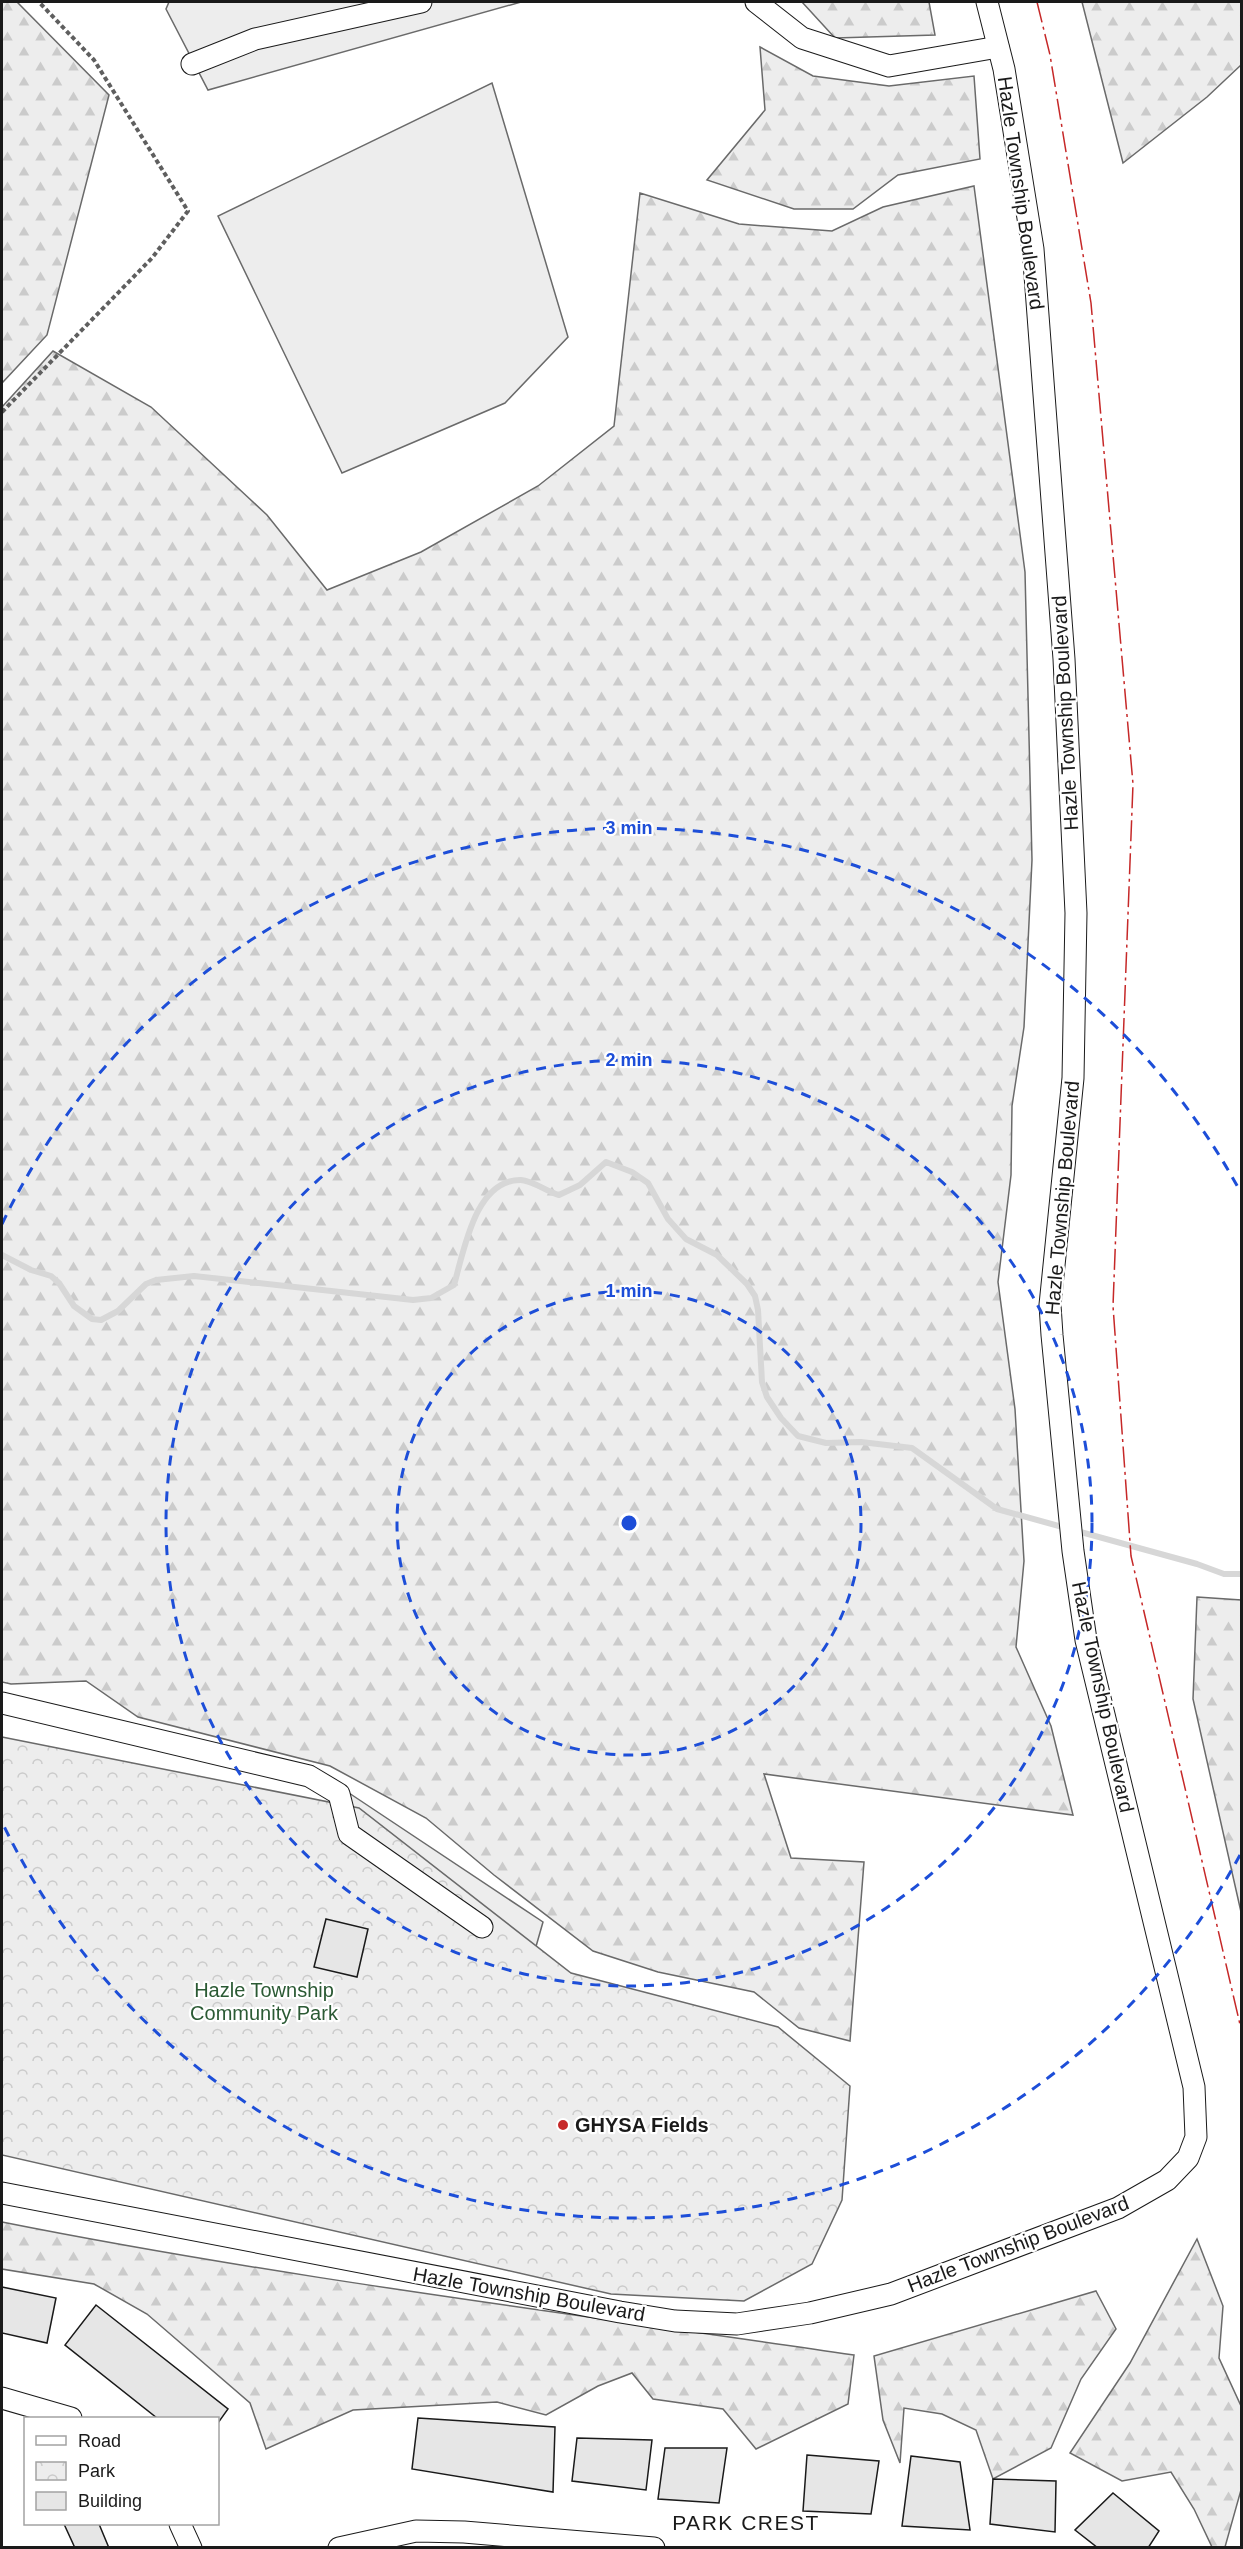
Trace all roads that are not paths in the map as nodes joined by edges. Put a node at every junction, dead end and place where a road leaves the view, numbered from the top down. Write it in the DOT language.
graph roads {
  1 [pos="421,2"];
  2 [pos="756,2"];
  3 [pos="987,2"];
  4 [pos="998,47"];
  5 [pos="192,64"];
  6 [pos="2,1703"];
  7 [pos="482,1927"];
  8 [pos="2,2193"];
  9 [pos="2,2398"];
  10 [pos="67,2417"];
  11 [pos="181,2525"];
  12 [pos="191,2547"];
  13 [pos="339,2547"];
  14 [pos="654,2547"];
  1 -- 5 [label="street"];
  2 -- 4 [label="street"];
  3 -- 4 [label="street, Hazle Township Boulevard"];
  4 -- 8 [label="street, Hazle Township Boulevard"];
  6 -- 7 [label="street"];
  9 -- 10 [label="street"];
  11 -- 12 [label="street"];
  13 -- 14 [label="street"];
}
